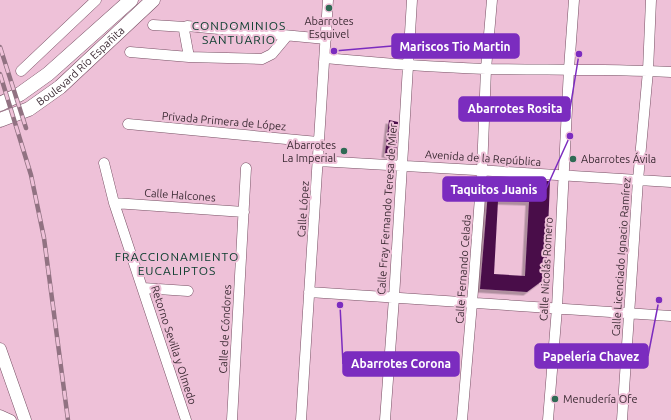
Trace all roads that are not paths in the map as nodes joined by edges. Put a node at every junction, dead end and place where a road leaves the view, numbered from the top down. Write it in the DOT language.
graph roads {
  1 [pos="96,0"];
  2 [pos="122,0"];
  3 [pos="131,0"];
  4 [pos="153,0"];
  5 [pos="328,0"];
  6 [pos="412,0"];
  7 [pos="492,0"];
  8 [pos="574,0"];
  9 [pos="651,0"];
  10 [pos="153,25"];
  11 [pos="185,27"];
  12 [pos="90,36"];
  13 [pos="287,36"];
  14 [pos="326,39"];
  15 [pos="130,52"];
  16 [pos="189,57"];
  17 [pos="325,58"];
  18 [pos="408,65"];
  19 [pos="486,69"];
  20 [pos="569,69"];
  21 [pos="21,71"];
  22 [pos="648,71"];
  23 [pos="671,72"];
  24 [pos="0,104"];
  25 [pos="0,120"];
  26 [pos="128,124"];
  27 [pos="318,142"];
  28 [pos="318,161"];
  29 [pos="104,163"];
  30 [pos="402,165"];
  31 [pos="246,168"];
  32 [pos="482,171"];
  33 [pos="563,175"];
  34 [pos="638,180"];
  35 [pos="671,182"];
  36 [pos="114,203"];
  37 [pos="244,212"];
  38 [pos="143,288"];
  39 [pos="188,291"];
  40 [pos="309,292"];
  41 [pos="394,298"];
  42 [pos="472,303"];
  43 [pos="557,308"];
  44 [pos="629,313"];
  45 [pos="671,316"];
  46 [pos="0,349"];
  47 [pos="0,415"];
  48 [pos="11,420"];
  49 [pos="25,420"];
  50 [pos="186,420"];
  51 [pos="232,420"];
  52 [pos="302,420"];
  53 [pos="384,420"];
  54 [pos="462,420"];
  55 [pos="548,420"];
  56 [pos="622,420"];
  1 -- 21 [label="street"];
  2 -- 12 [label="main road"];
  3 -- 12 [label="main road, Boulevard Río Españita"];
  4 -- 25 [label="main road, Boulevard Río Españita"];
  5 -- 14 [label="street, Calle López"];
  6 -- 18 [label="street, Calle Fray Fernando Teresa de Mier"];
  7 -- 19 [label="street, Calle Fernando Celada"];
  8 -- 20 [label="street, Calle Nicolás Romero"];
  9 -- 22 [label="street, Calle Licenciado Ignacio Ramírez"];
  10 -- 11 [label="street"];
  11 -- 13 [label="street"];
  11 -- 16 [label="street"];
  12 -- 24 [label="main road, Boulevard Río Españita"];
  13 -- 14 [label="street"];
  13 -- 16 [label="street"];
  14 -- 17 [label="street, Calle López"];
  15 -- 16 [label="street"];
  17 -- 18 [label="street"];
  17 -- 27 [label="street, Calle López"];
  18 -- 19 [label="street"];
  18 -- 30 [label="street, Calle Fray Fernando Teresa de Mier"];
  19 -- 20 [label="street"];
  19 -- 32 [label="street, Calle Fernando Celada"];
  20 -- 22 [label="street"];
  20 -- 33 [label="street, Calle Nicolás Romero"];
  22 -- 23 [label="street"];
  22 -- 34 [label="street, Calle Licenciado Ignacio Ramírez"];
  26 -- 27 [label="street, Privada Primera de López"];
  27 -- 28 [label="street, Calle López"];
  28 -- 30 [label="street, Avenida de la República"];
  28 -- 40 [label="street, Calle López"];
  29 -- 36 [label="street, Retorno Sevilla y Olmedo"];
  30 -- 32 [label="street, Avenida de la República"];
  30 -- 41 [label="street, Calle Fray Fernando Teresa de Mier"];
  31 -- 37 [label="street, Calle de Cóndores"];
  32 -- 33 [label="street, Avenida de la República"];
  32 -- 42 [label="street, Calle Fernando Celada"];
  33 -- 34 [label="street, Avenida de la República"];
  33 -- 43 [label="street, Calle Nicolás Romero"];
  34 -- 35 [label="street, Avenida de la República"];
  34 -- 44 [label="street, Calle Licenciado Ignacio Ramírez"];
  36 -- 37 [label="street, Calle Halcones"];
  36 -- 38 [label="street, Retorno Sevilla y Olmedo"];
  37 -- 51 [label="street, Calle de Cóndores"];
  38 -- 39 [label="street"];
  38 -- 50 [label="street, Retorno Sevilla y Olmedo"];
  40 -- 41 [label="street"];
  40 -- 52 [label="street, Calle López"];
  41 -- 42 [label="street"];
  41 -- 53 [label="street, Calle Fray Fernando Teresa de Mier"];
  42 -- 43 [label="street"];
  42 -- 54 [label="street, Calle Fernando Celada"];
  43 -- 44 [label="street"];
  43 -- 55 [label="street, Calle Nicolás Romero"];
  44 -- 45 [label="street"];
  44 -- 56 [label="street, Calle Licenciado Ignacio Ramírez"];
  46 -- 49 [label="street"];
  47 -- 48 [label="street"];
}
